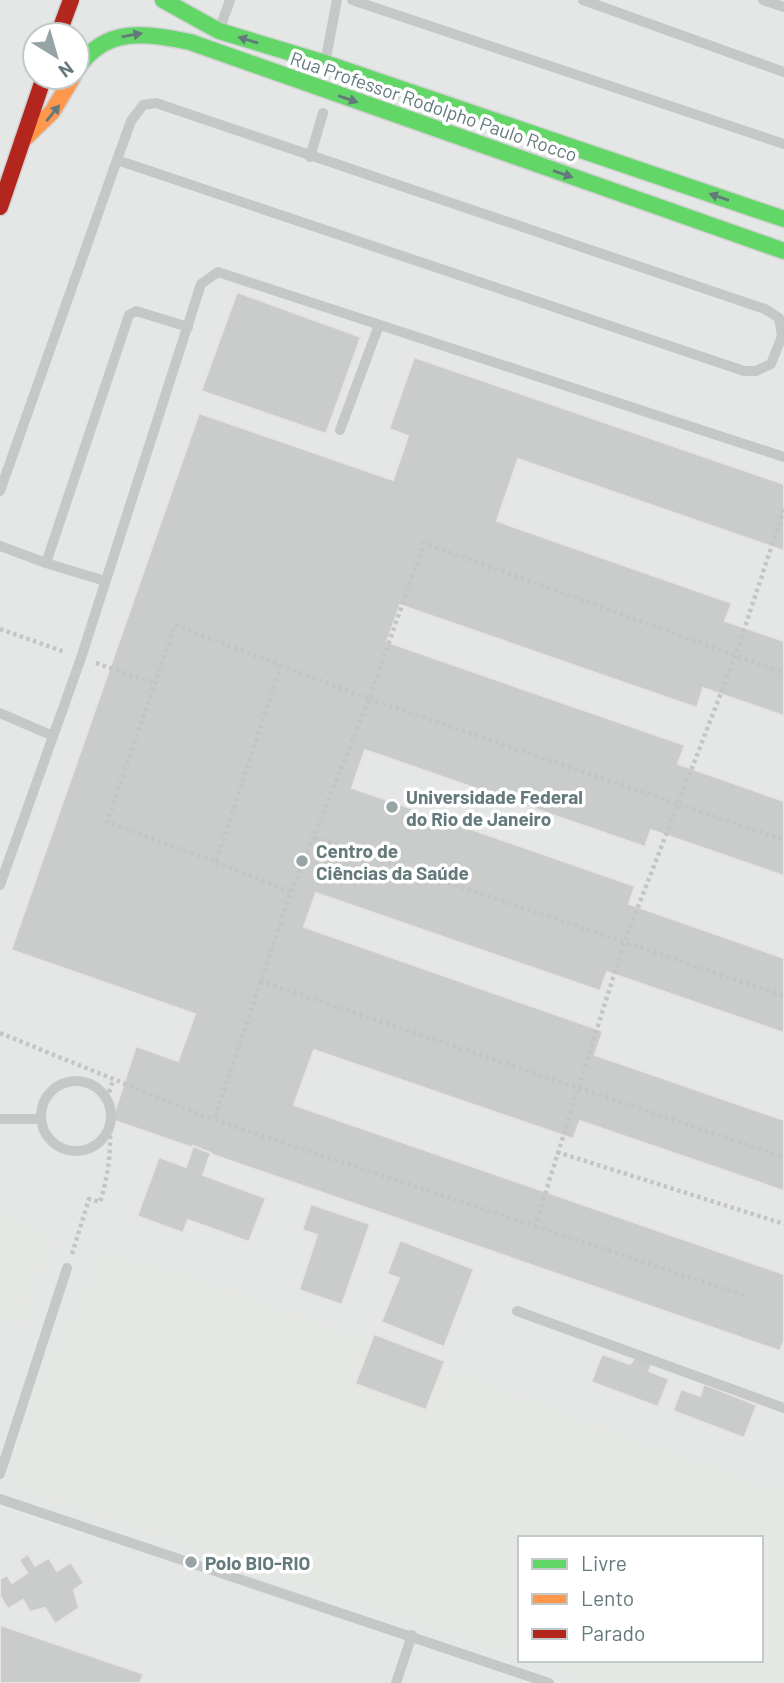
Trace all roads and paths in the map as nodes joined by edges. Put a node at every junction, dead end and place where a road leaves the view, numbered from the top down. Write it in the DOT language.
graph roads {
  1 [pos="71,0"];
  2 [pos="163,0"];
  3 [pos="229,0"];
  4 [pos="337,0"];
  5 [pos="352,0"];
  6 [pos="583,0"];
  7 [pos="763,0"];
  8 [pos="784,7"];
  9 [pos="192,8"];
  10 [pos="63,21"];
  11 [pos="219,31"];
  12 [pos="91,49"];
  13 [pos="325,63"];
  14 [pos="784,72"];
  15 [pos="39,91"];
  16 [pos="66,91"];
  17 [pos="323,113"];
  18 [pos="22,141"];
  19 [pos="784,144"];
  20 [pos="310,157"];
  21 [pos="117,160"];
  22 [pos="0,206"];
  23 [pos="784,219"];
  24 [pos="784,251"];
  25 [pos="379,324"];
  26 [pos="188,327"];
  27 [pos="340,430"];
  28 [pos="784,457"];
  29 [pos="0,491"];
  30 [pos="784,509"];
  31 [pos="0,546"];
  32 [pos="46,563"];
  33 [pos="105,581"];
  34 [pos="735,657"];
  35 [pos="281,665"];
  36 [pos="784,673"];
  37 [pos="369,699"];
  38 [pos="0,713"];
  39 [pos="54,736"];
  40 [pos="678,804"];
  41 [pos="315,838"];
  42 [pos="784,839"];
  43 [pos="216,862"];
  44 [pos="0,884"];
  45 [pos="291,892"];
  46 [pos="624,943"];
  47 [pos="260,981"];
  48 [pos="784,996"];
  49 [pos="0,1033"];
  50 [pos="113,1080"];
  51 [pos="578,1088"];
  52 [pos="107,1099"];
  53 [pos="0,1119"];
  54 [pos="40,1119"];
  55 [pos="214,1120"];
  56 [pos="110,1127"];
  57 [pos="557,1152"];
  58 [pos="784,1157"];
  59 [pos="784,1224"];
  60 [pos="535,1226"];
  61 [pos="68,1268"];
  62 [pos="746,1296"];
  63 [pos="517,1311"];
  64 [pos="784,1408"];
  65 [pos="0,1474"];
  66 [pos="0,1499"];
  67 [pos="412,1635"];
  68 [pos="396,1683"];
  69 [pos="550,1683"];
  1 -- 10 [label="street"];
  2 -- 9 [label="street, Rua Professor Rodolpho Paulo Rocco"];
  3 -- 11 [label="lane"];
  4 -- 13 [label="lane"];
  5 -- 19 [label="lane"];
  6 -- 14 [label="lane"];
  7 -- 8 [label="lane"];
  9 -- 11 [label="street, Rua Professor Rodolpho Paulo Rocco"];
  13 -- 11 [label="street, Rua Professor Rodolpho Paulo Rocco, one-way"];
  12 -- 24 [label="street, Rua Professor Rodolpho Paulo Rocco, one-way"];
  23 -- 13 [label="street, Rua Professor Rodolpho Paulo Rocco, one-way"];
  15 -- 18 [label="street"];
  18 -- 16 [label="street, one-way"];
  17 -- 20 [label="lane"];
  18 -- 22 [label="street"];
  20 -- 21 [label="lane"];
  20 -- 21 [label="lane"];
  21 -- 29 [label="lane"];
  25 -- 26 [label="lane"];
  25 -- 27 [label="lane"];
  25 -- 28 [label="lane"];
  26 -- 32 [label="lane"];
  26 -- 33 [label="lane"];
  30 -- 34 [label="path"];
  31 -- 32 [label="lane"];
  32 -- 33 [label="lane"];
  33 -- 39 [label="lane"];
  34 -- 36 [label="path"];
  34 -- 37 [label="path"];
  34 -- 40 [label="path"];
  35 -- 37 [label="path"];
  35 -- 43 [label="path"];
  35 -- 43 [label="path"];
  37 -- 40 [label="path"];
  37 -- 41 [label="path"];
  38 -- 39 [label="lane"];
  39 -- 44 [label="lane"];
  40 -- 42 [label="path"];
  40 -- 46 [label="path"];
  41 -- 45 [label="path"];
  41 -- 46 [label="path"];
  43 -- 45 [label="path"];
  45 -- 47 [label="path"];
  46 -- 48 [label="path"];
  46 -- 51 [label="path"];
  47 -- 51 [label="path"];
  47 -- 55 [label="path"];
  49 -- 50 [label="path"];
  50 -- 52 [label="path"];
  50 -- 55 [label="path"];
  51 -- 57 [label="path"];
  51 -- 58 [label="path"];
  52 -- 54 [label="lane"];
  52 -- 56 [label="lane"];
  53 -- 54 [label="lane"];
  54 -- 56 [label="lane"];
  55 -- 60 [label="path"];
  56 -- 61 [label="path"];
  57 -- 59 [label="path"];
  57 -- 60 [label="path"];
  60 -- 62 [label="path"];
  61 -- 65 [label="lane"];
  63 -- 64 [label="lane"];
  66 -- 67 [label="lane"];
  67 -- 68 [label="lane"];
  67 -- 69 [label="lane"];
}
